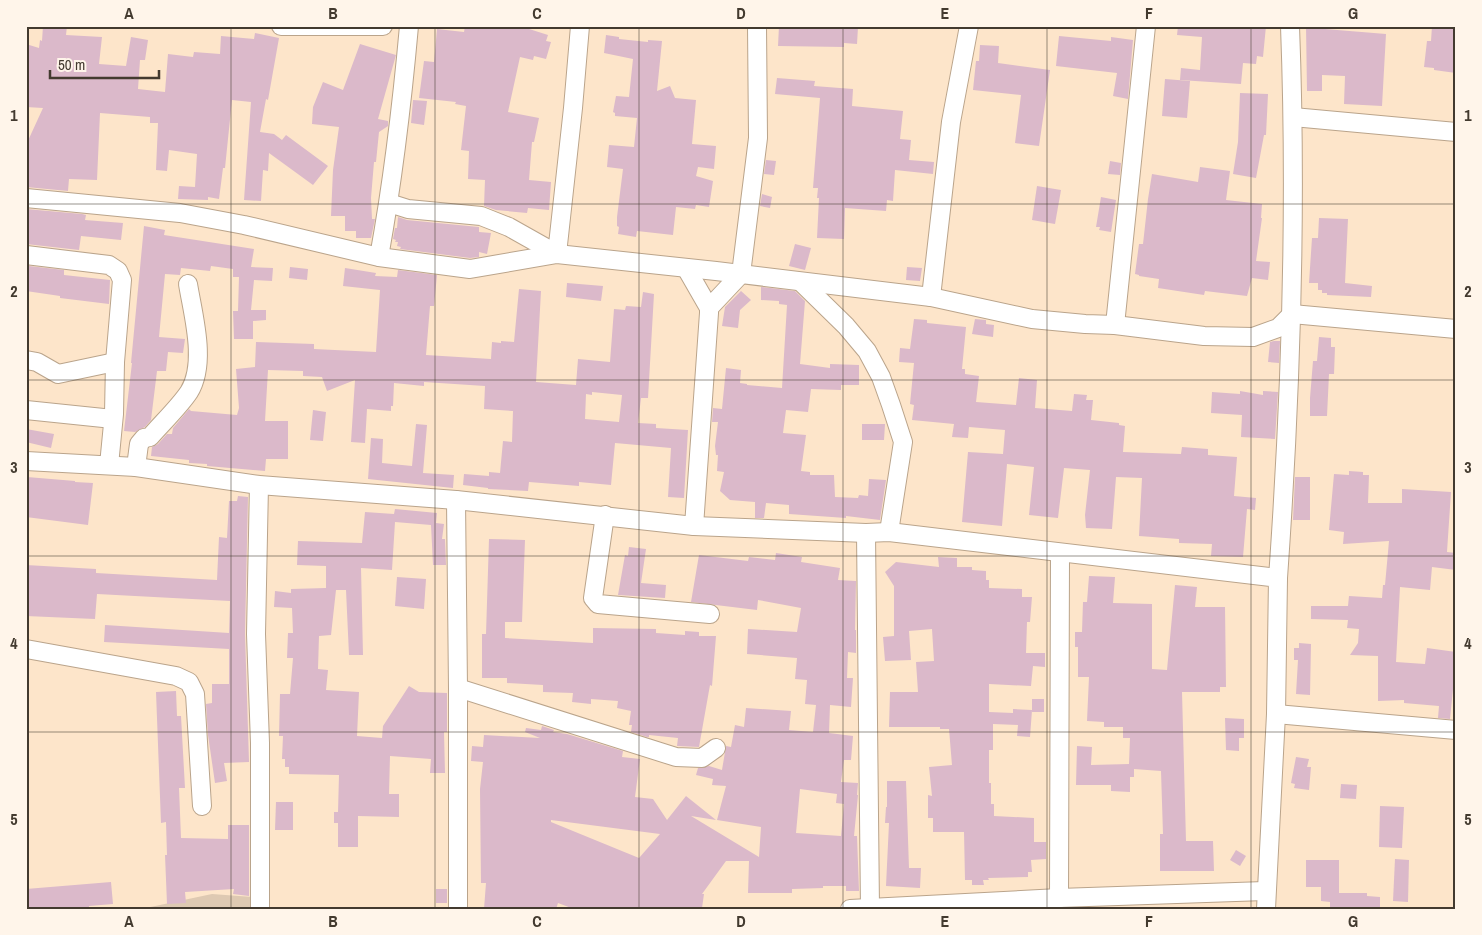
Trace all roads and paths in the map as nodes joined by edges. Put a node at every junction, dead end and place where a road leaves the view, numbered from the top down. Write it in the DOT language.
graph roads {
  1 [pos="281,26"];
  2 [pos="383,26"];
  3 [pos="409,26"];
  4 [pos="580,26"];
  5 [pos="758,26"];
  6 [pos="969,26"];
  7 [pos="1146,26"];
  8 [pos="1290,26"];
  9 [pos="1294,117"];
  10 [pos="1456,132"];
  11 [pos="26,198"];
  12 [pos="389,203"];
  13 [pos="557,254"];
  14 [pos="26,255"];
  15 [pos="379,257"];
  16 [pos="686,268"];
  17 [pos="741,274"];
  18 [pos="801,282"];
  19 [pos="188,284"];
  20 [pos="931,297"];
  21 [pos="709,308"];
  22 [pos="1292,314"];
  23 [pos="1115,325"];
  24 [pos="1456,329"];
  25 [pos="26,360"];
  26 [pos="114,362"];
  27 [pos="26,410"];
  28 [pos="113,419"];
  29 [pos="26,461"];
  30 [pos="108,465"];
  31 [pos="136,467"];
  32 [pos="260,485"];
  33 [pos="456,500"];
  34 [pos="605,515"];
  35 [pos="694,526"];
  36 [pos="889,532"];
  37 [pos="866,533"];
  38 [pos="1060,553"];
  39 [pos="1278,578"];
  40 [pos="710,614"];
  41 [pos="26,649"];
  42 [pos="458,688"];
  43 [pos="1276,714"];
  44 [pos="1456,730"];
  45 [pos="716,748"];
  46 [pos="202,806"];
  47 [pos="1266,891"];
  48 [pos="1059,898"];
  49 [pos="870,908"];
  50 [pos="260,909"];
  51 [pos="458,909"];
  52 [pos="850,909"];
  53 [pos="1266,909"];
  1 -- 2 [label="street"];
  3 -- 12 [label="street"];
  4 -- 13 [label="street"];
  5 -- 17 [label="street"];
  6 -- 20 [label="street"];
  7 -- 23 [label="street"];
  8 -- 9 [label="street"];
  9 -- 10 [label="street"];
  9 -- 22 [label="street"];
  11 -- 15 [label="street"];
  12 -- 13 [label="street"];
  12 -- 15 [label="street"];
  13 -- 15 [label="street"];
  13 -- 16 [label="street"];
  14 -- 26 [label="street"];
  16 -- 17 [label="street"];
  16 -- 21 [label="street"];
  17 -- 18 [label="street"];
  17 -- 21 [label="street"];
  18 -- 20 [label="street"];
  18 -- 36 [label="street"];
  19 -- 31 [label="street"];
  20 -- 23 [label="street"];
  21 -- 35 [label="street"];
  22 -- 23 [label="street"];
  22 -- 24 [label="street"];
  22 -- 39 [label="street"];
  25 -- 26 [label="street"];
  26 -- 28 [label="street"];
  27 -- 28 [label="street"];
  28 -- 30 [label="street"];
  29 -- 30 [label="street"];
  30 -- 31 [label="street"];
  31 -- 32 [label="street"];
  32 -- 33 [label="street"];
  32 -- 50 [label="street"];
  33 -- 34 [label="street"];
  33 -- 42 [label="street"];
  34 -- 35 [label="street"];
  34 -- 40 [label="street"];
  35 -- 37 [label="street"];
  36 -- 37 [label="street"];
  36 -- 38 [label="street"];
  37 -- 49 [label="street"];
  38 -- 39 [label="street"];
  38 -- 48 [label="street"];
  39 -- 43 [label="street"];
  41 -- 46 [label="street"];
  42 -- 45 [label="street"];
  42 -- 51 [label="street"];
  43 -- 44 [label="street"];
  43 -- 47 [label="street"];
  47 -- 48 [label="street"];
  47 -- 53 [label="street"];
  48 -- 49 [label="street"];
  49 -- 52 [label="street"];
}
